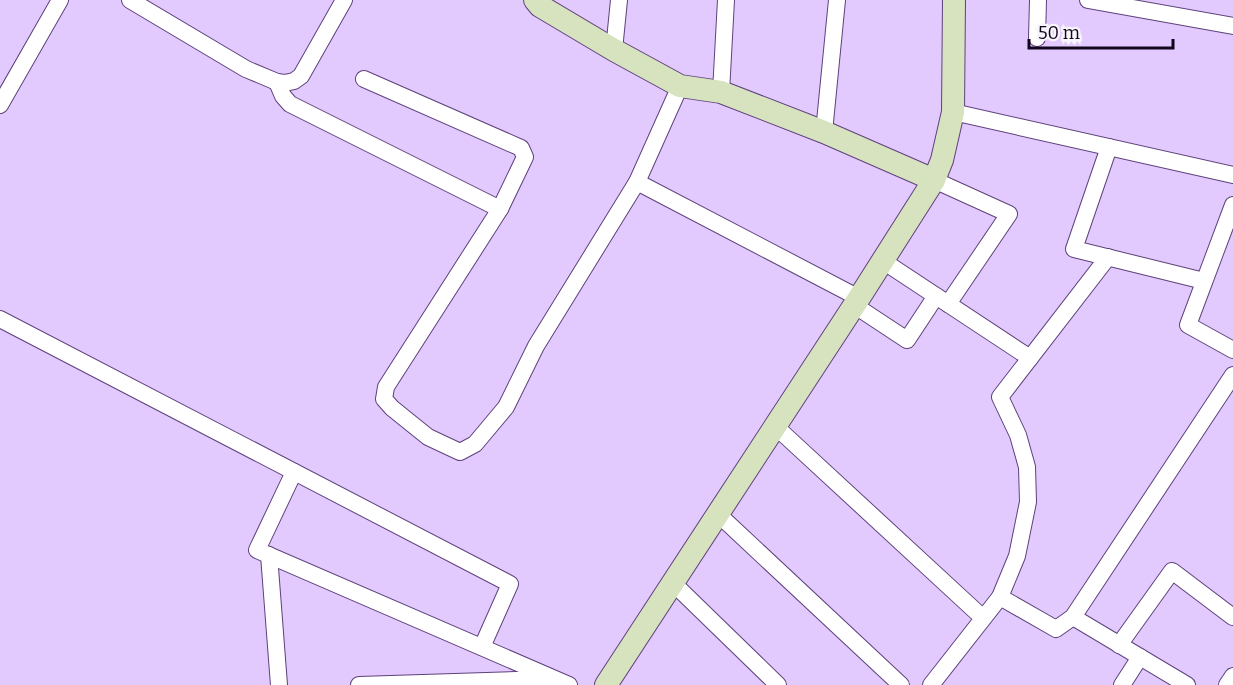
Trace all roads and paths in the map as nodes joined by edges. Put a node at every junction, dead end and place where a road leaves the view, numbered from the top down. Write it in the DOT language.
graph roads {
  1 [pos="60,0"];
  2 [pos="130,0"];
  3 [pos="344,0"];
  4 [pos="534,0"];
  5 [pos="619,0"];
  6 [pos="726,0"];
  7 [pos="837,0"];
  8 [pos="1038,0"];
  9 [pos="1088,0"];
  10 [pos="949,4"];
  11 [pos="1158,6"];
  12 [pos="1233,26"];
  13 [pos="1036,38"];
  14 [pos="614,50"];
  15 [pos="364,78"];
  16 [pos="277,82"];
  17 [pos="680,86"];
  18 [pos="721,92"];
  19 [pos="0,105"];
  20 [pos="953,112"];
  21 [pos="824,132"];
  22 [pos="1109,147"];
  23 [pos="1233,175"];
  24 [pos="934,180"];
  25 [pos="637,182"];
  26 [pos="1233,205"];
  27 [pos="500,209"];
  28 [pos="1108,257"];
  29 [pos="883,261"];
  30 [pos="1204,281"];
  31 [pos="942,300"];
  32 [pos="857,301"];
  33 [pos="0,319"];
  34 [pos="1233,350"];
  35 [pos="1030,358"];
  36 [pos="1233,375"];
  37 [pos="775,426"];
  38 [pos="294,472"];
  39 [pos="718,514"];
  40 [pos="269,555"];
  41 [pos="673,583"];
  42 [pos="1000,597"];
  43 [pos="1073,617"];
  44 [pos="1233,617"];
  45 [pos="983,618"];
  46 [pos="1119,645"];
  47 [pos="482,647"];
  48 [pos="1140,657"];
  49 [pos="1233,676"];
  50 [pos="562,682"];
  51 [pos="279,685"];
  52 [pos="359,685"];
  53 [pos="606,685"];
  54 [pos="778,685"];
  55 [pos="901,685"];
  56 [pos="931,685"];
  57 [pos="1122,685"];
  58 [pos="1187,685"];
  59 [pos="1227,685"];
  1 -- 19 [label="street"];
  2 -- 16 [label="street"];
  3 -- 16 [label="street"];
  4 -- 14 [label="street"];
  5 -- 14 [label="street"];
  6 -- 18 [label="street"];
  7 -- 21 [label="street"];
  8 -- 13 [label="street"];
  9 -- 11 [label="street"];
  10 -- 20 [label="street"];
  11 -- 12 [label="street"];
  14 -- 17 [label="street"];
  15 -- 27 [label="street"];
  16 -- 27 [label="street"];
  17 -- 18 [label="street"];
  17 -- 25 [label="street"];
  18 -- 21 [label="street"];
  20 -- 22 [label="street"];
  20 -- 24 [label="street"];
  21 -- 24 [label="street"];
  22 -- 23 [label="street"];
  22 -- 28 [label="street"];
  24 -- 29 [label="street"];
  24 -- 31 [label="street"];
  25 -- 27 [label="street"];
  25 -- 32 [label="street"];
  26 -- 30 [label="street"];
  28 -- 30 [label="street"];
  28 -- 35 [label="street"];
  29 -- 31 [label="street"];
  29 -- 32 [label="street"];
  30 -- 34 [label="street"];
  31 -- 32 [label="street"];
  31 -- 35 [label="street"];
  32 -- 37 [label="street"];
  33 -- 38 [label="street"];
  35 -- 42 [label="street"];
  36 -- 43 [label="street"];
  37 -- 39 [label="street"];
  37 -- 45 [label="street"];
  38 -- 40 [label="street"];
  38 -- 47 [label="street"];
  39 -- 41 [label="street"];
  39 -- 55 [label="street"];
  40 -- 47 [label="street"];
  40 -- 51 [label="street"];
  41 -- 53 [label="street"];
  41 -- 54 [label="street"];
  42 -- 43 [label="street"];
  42 -- 45 [label="street"];
  43 -- 46 [label="street"];
  44 -- 46 [label="street"];
  45 -- 56 [label="street"];
  46 -- 48 [label="street"];
  47 -- 50 [label="street"];
  48 -- 57 [label="street"];
  48 -- 58 [label="street"];
  49 -- 59 [label="street"];
  50 -- 52 [label="street"];
}
